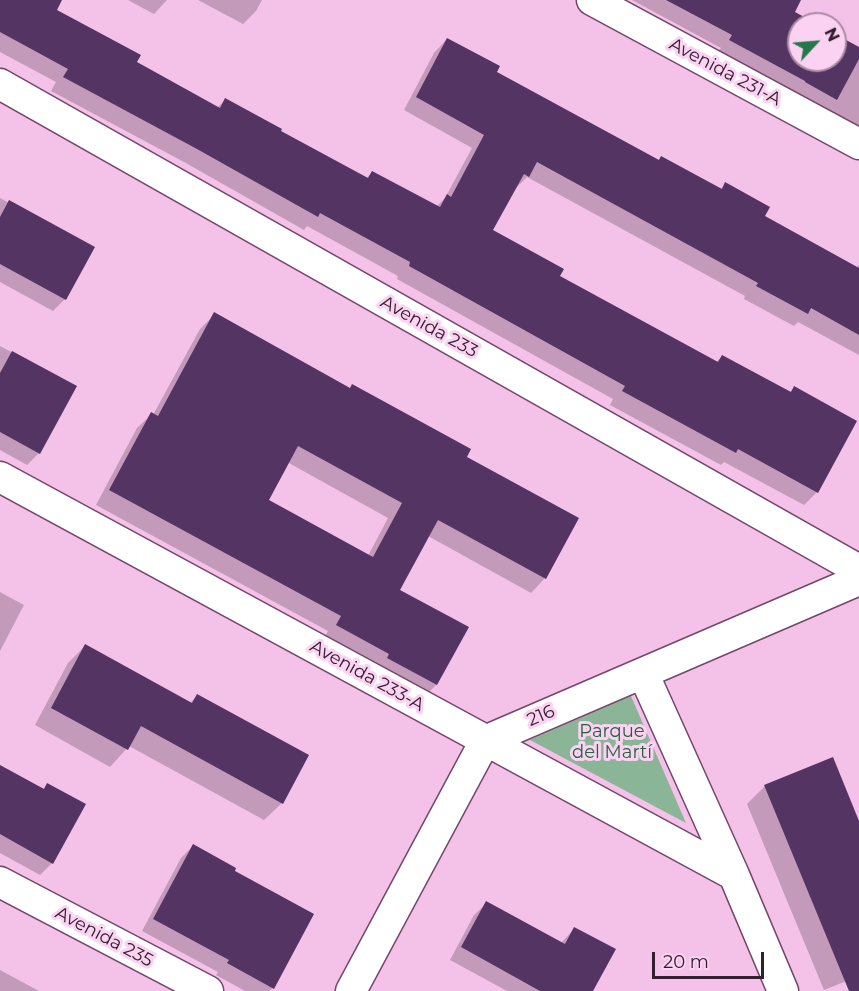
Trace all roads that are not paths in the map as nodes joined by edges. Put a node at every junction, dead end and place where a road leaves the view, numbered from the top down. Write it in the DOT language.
graph roads {
  1 [pos="592,0"];
  2 [pos="0,84"];
  3 [pos="859,144"];
  4 [pos="0,477"];
  5 [pos="859,570"];
  6 [pos="859,580"];
  7 [pos="643,673"];
  8 [pos="485,741"];
  9 [pos="734,875"];
  10 [pos="0,882"];
  11 [pos="208,991"];
  12 [pos="351,991"];
  13 [pos="783,991"];
  1 -- 3 [label="street, Avenida 231-A"];
  2 -- 5 [label="street, Avenida 233"];
  4 -- 8 [label="street, Avenida 233-A"];
  6 -- 7 [label="street, 216"];
  7 -- 8 [label="street, 216"];
  7 -- 9 [label="street"];
  8 -- 9 [label="street, Avenida 233-A"];
  8 -- 12 [label="street"];
  9 -- 13 [label="street"];
  10 -- 11 [label="street, Avenida 235"];
}
